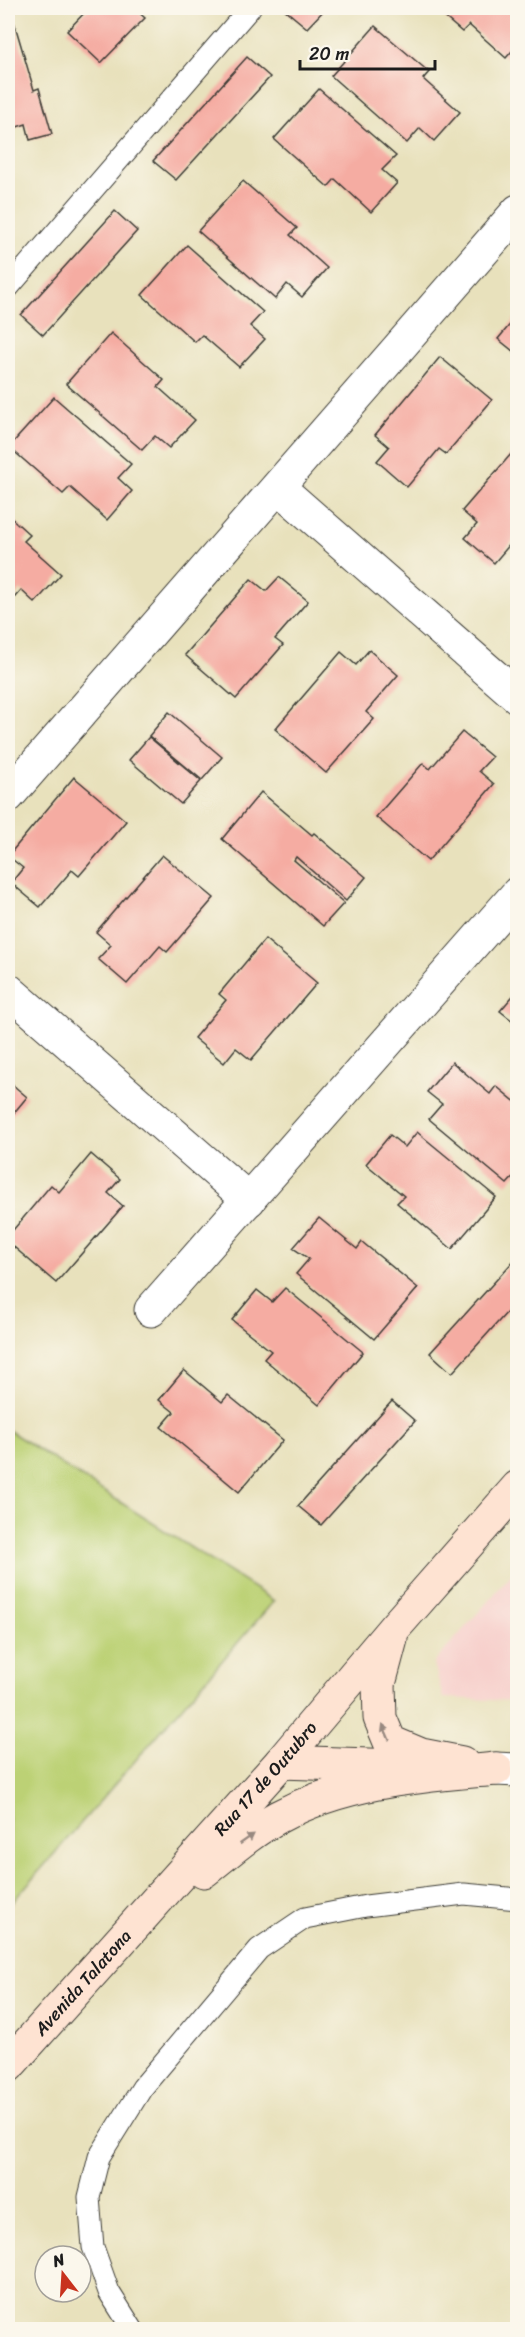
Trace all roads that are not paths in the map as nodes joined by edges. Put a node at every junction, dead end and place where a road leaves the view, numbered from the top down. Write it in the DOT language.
graph roads {
  1 [pos="250,8"];
  2 [pos="518,211"];
  3 [pos="8,288"];
  4 [pos="278,487"];
  5 [pos="518,697"];
  6 [pos="8,796"];
  7 [pos="518,893"];
  8 [pos="8,990"];
  9 [pos="249,1200"];
  10 [pos="152,1310"];
  11 [pos="518,1487"];
  12 [pos="394,1628"];
  13 [pos="281,1762"];
  14 [pos="507,1770"];
  15 [pos="518,1899"];
  16 [pos="135,1927"];
  17 [pos="8,2066"];
  18 [pos="134,2330"];
  1 -- 3 [label="lane"];
  2 -- 4 [label="street"];
  4 -- 5 [label="street"];
  4 -- 6 [label="street"];
  7 -- 9 [label="street"];
  8 -- 9 [label="street"];
  9 -- 10 [label="street"];
  11 -- 12 [label="main road"];
  12 -- 13 [label="main road, Rua 17 de Outubro"];
  14 -- 12 [label="main road, one-way"];
  13 -- 14 [label="main road"];
  13 -- 16 [label="main road, Rua 17 de Outubro"];
  16 -- 14 [label="main road, one-way"];
  15 -- 18 [label="lane"];
  16 -- 17 [label="main road, Avenida Talatona"];
}
